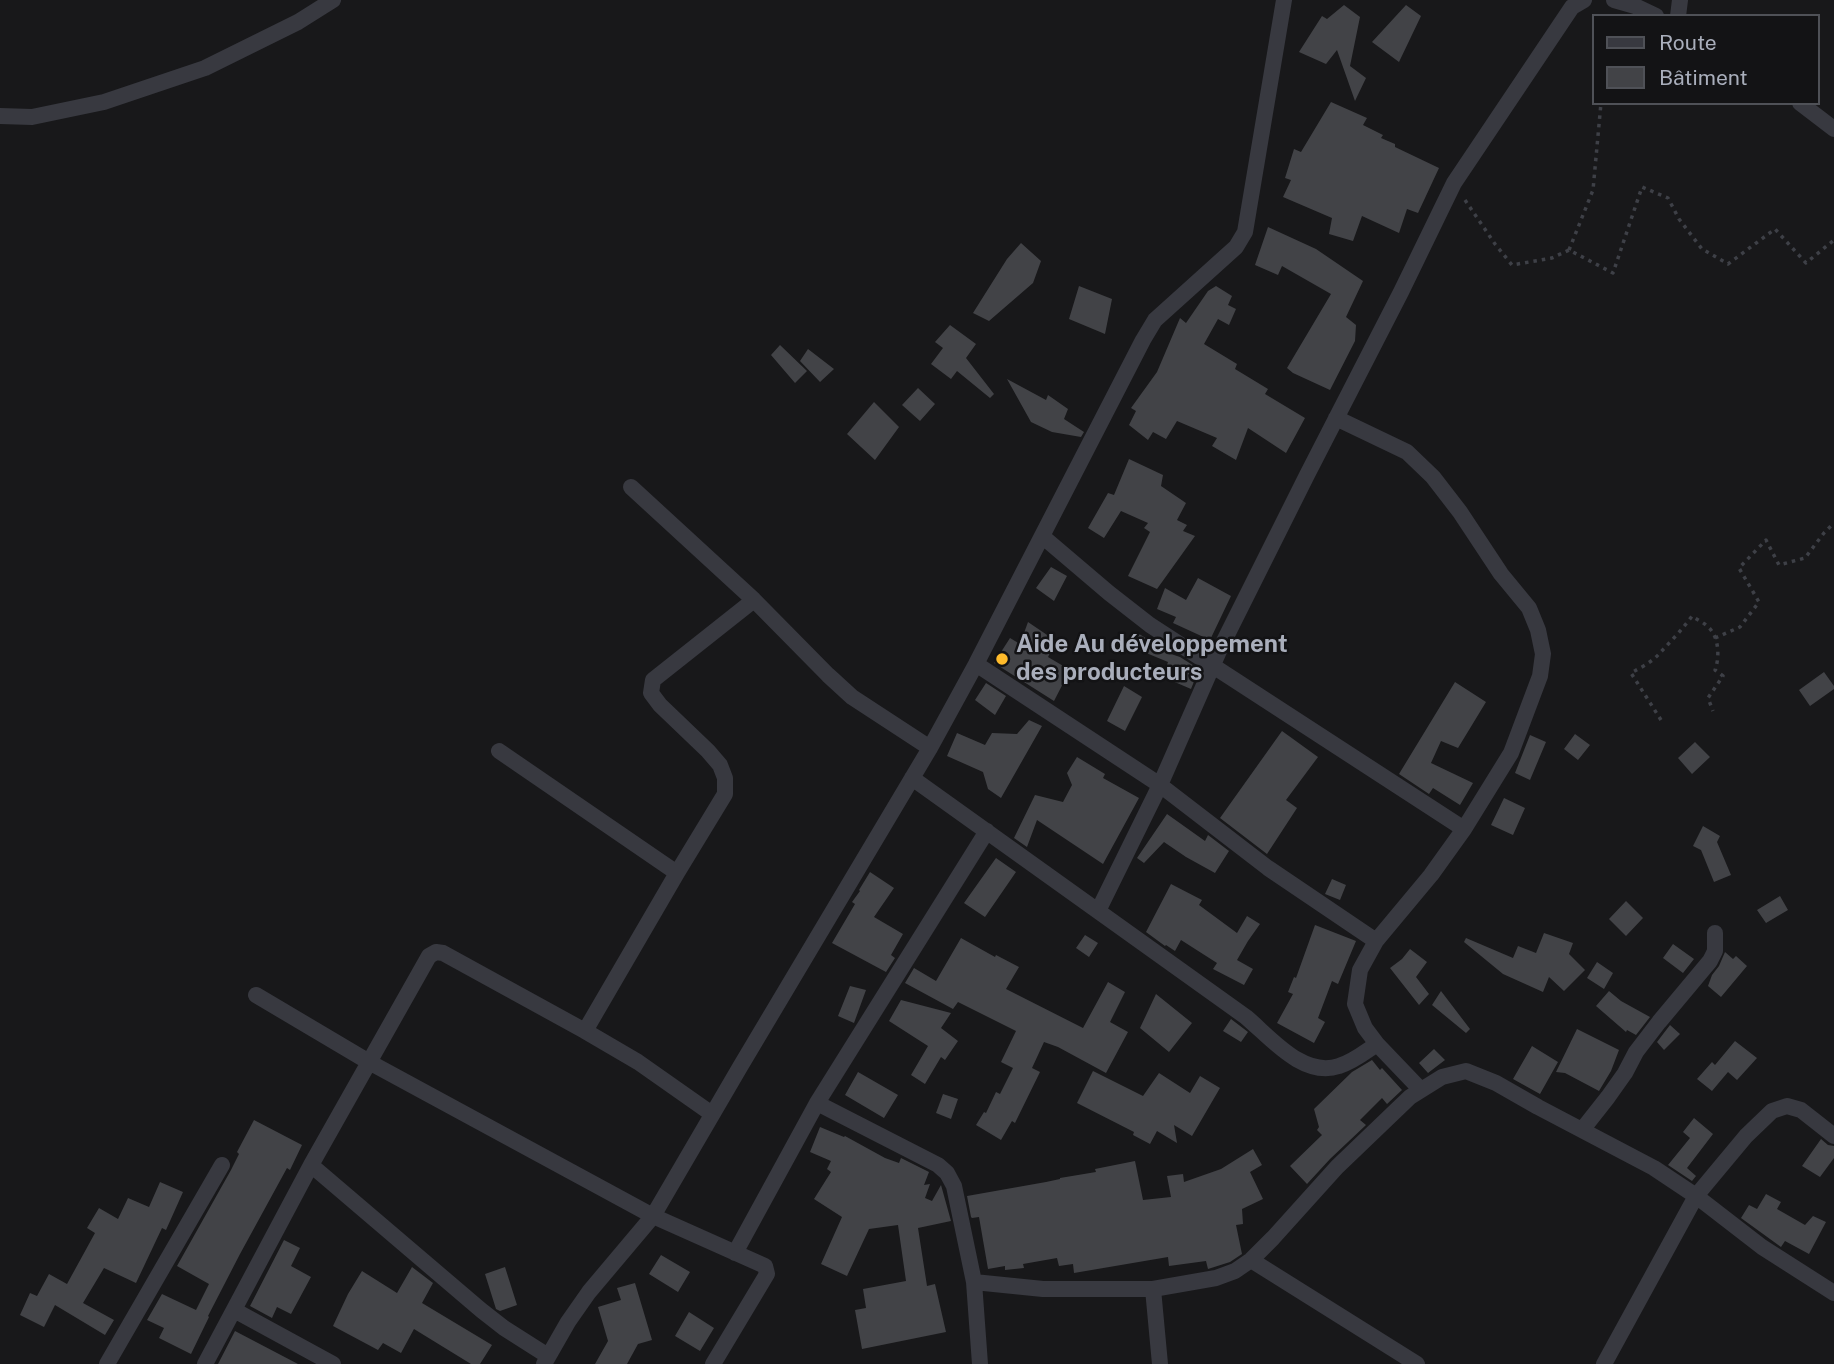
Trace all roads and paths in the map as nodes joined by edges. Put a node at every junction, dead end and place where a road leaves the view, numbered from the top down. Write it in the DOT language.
graph roads {
  1 [pos="333,0"];
  2 [pos="1284,0"];
  3 [pos="1584,0"];
  4 [pos="1614,0"];
  5 [pos="1652,14"];
  6 [pos="1601,105"];
  7 [pos="1803,105"];
  8 [pos="0,116"];
  9 [pos="1834,129"];
  10 [pos="1454,183"];
  11 [pos="1834,240"];
  12 [pos="1569,250"];
  13 [pos="1336,418"];
  14 [pos="631,487"];
  15 [pos="1834,523"];
  16 [pos="1042,536"];
  17 [pos="754,600"];
  18 [pos="1715,638"];
  19 [pos="976,664"];
  20 [pos="1212,666"];
  21 [pos="1713,711"];
  22 [pos="1661,720"];
  23 [pos="930,748"];
  24 [pos="499,751"];
  25 [pos="912,778"];
  26 [pos="1160,785"];
  27 [pos="1464,829"];
  28 [pos="987,831"];
  29 [pos="677,873"];
  30 [pos="1098,911"];
  31 [pos="1715,933"];
  32 [pos="1376,941"];
  33 [pos="256,995"];
  34 [pos="585,1031"];
  35 [pos="1377,1044"];
  36 [pos="369,1062"];
  37 [pos="1421,1090"];
  38 [pos="817,1103"];
  39 [pos="712,1114"];
  40 [pos="1582,1130"];
  41 [pos="1834,1136"];
  42 [pos="222,1165"];
  43 [pos="311,1165"];
  44 [pos="1696,1196"];
  45 [pos="653,1216"];
  46 [pos="735,1253"];
  47 [pos="1251,1260"];
  48 [pos="974,1282"];
  49 [pos="1153,1289"];
  50 [pos="1834,1293"];
  51 [pos="234,1310"];
  52 [pos="546,1360"];
  53 [pos="107,1364"];
  54 [pos="205,1364"];
  55 [pos="333,1364"];
  56 [pos="713,1364"];
  57 [pos="980,1364"];
  58 [pos="1160,1364"];
  59 [pos="1417,1364"];
  60 [pos="1604,1364"];
  1 -- 8 [label="street"];
  2 -- 16 [label="street"];
  3 -- 10 [label="street"];
  4 -- 5 [label="street"];
  6 -- 12 [label="path"];
  7 -- 9 [label="street"];
  10 -- 12 [label="path"];
  10 -- 13 [label="street"];
  11 -- 12 [label="path"];
  13 -- 20 [label="street"];
  13 -- 27 [label="street"];
  14 -- 17 [label="street"];
  15 -- 18 [label="path"];
  16 -- 19 [label="street"];
  16 -- 20 [label="street"];
  17 -- 23 [label="street"];
  17 -- 29 [label="street"];
  18 -- 21 [label="path"];
  18 -- 22 [label="path"];
  19 -- 23 [label="street"];
  19 -- 26 [label="street"];
  20 -- 26 [label="street"];
  20 -- 27 [label="street"];
  23 -- 25 [label="street"];
  24 -- 29 [label="street"];
  25 -- 28 [label="street"];
  25 -- 39 [label="street"];
  26 -- 30 [label="street"];
  26 -- 32 [label="street"];
  27 -- 32 [label="street"];
  28 -- 30 [label="street"];
  28 -- 38 [label="street"];
  29 -- 34 [label="street"];
  30 -- 35 [label="street"];
  31 -- 40 [label="street"];
  32 -- 35 [label="street"];
  33 -- 36 [label="street"];
  34 -- 36 [label="street"];
  34 -- 39 [label="street"];
  35 -- 37 [label="street"];
  36 -- 43 [label="street"];
  36 -- 45 [label="street"];
  37 -- 40 [label="street"];
  37 -- 47 [label="street"];
  38 -- 46 [label="street"];
  38 -- 48 [label="street"];
  39 -- 45 [label="street"];
  40 -- 44 [label="street"];
  41 -- 44 [label="street"];
  42 -- 53 [label="street"];
  43 -- 51 [label="street"];
  43 -- 52 [label="street"];
  44 -- 50 [label="street"];
  44 -- 60 [label="street"];
  45 -- 46 [label="street"];
  45 -- 52 [label="street"];
  46 -- 56 [label="street"];
  47 -- 49 [label="street"];
  47 -- 59 [label="street"];
  48 -- 49 [label="street"];
  48 -- 57 [label="street"];
  49 -- 58 [label="street"];
  51 -- 54 [label="street"];
  51 -- 55 [label="street"];
}
